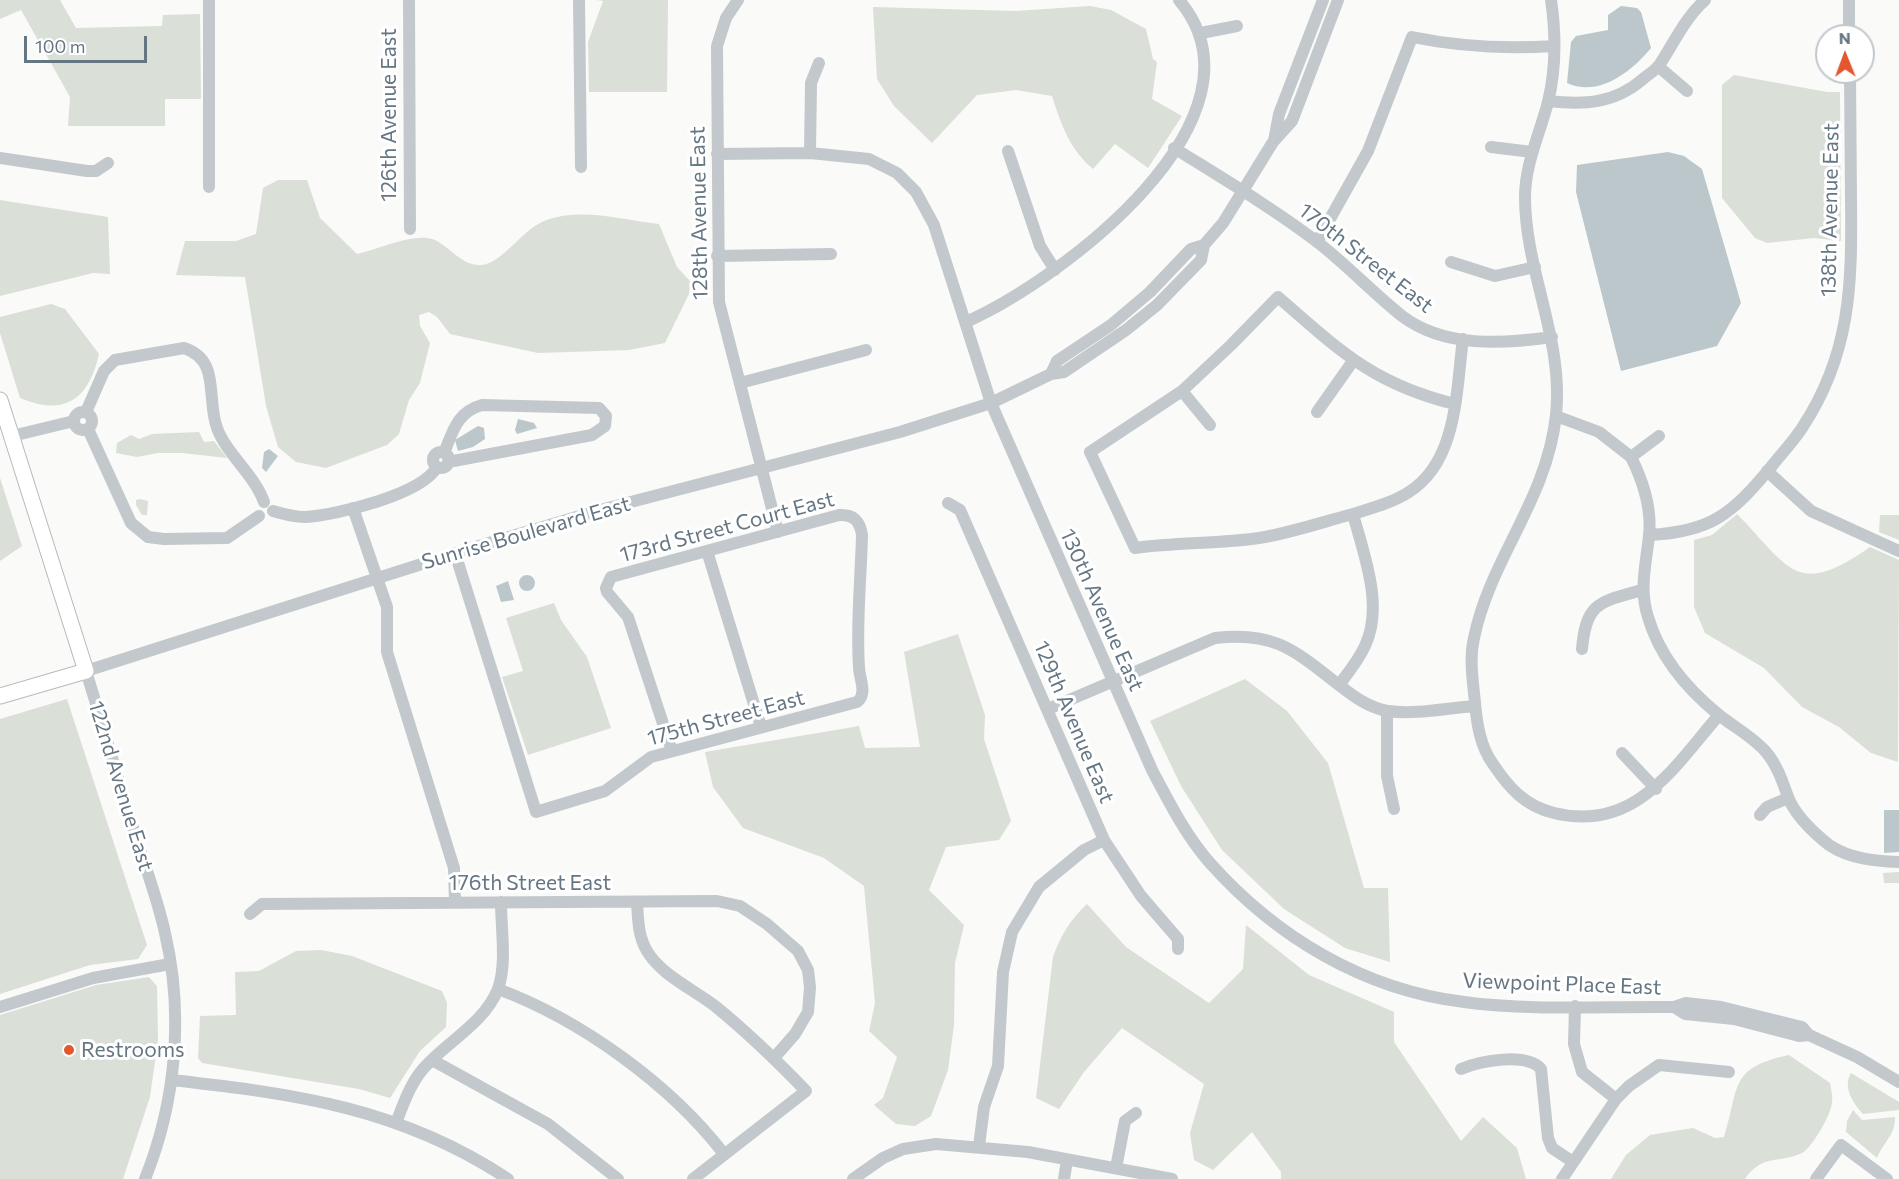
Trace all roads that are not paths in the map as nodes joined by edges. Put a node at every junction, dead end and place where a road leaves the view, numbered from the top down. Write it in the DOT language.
graph roads {
  1 [pos="209,0"];
  2 [pos="409,0"];
  3 [pos="579,0"];
  4 [pos="738,0"];
  5 [pos="1179,0"];
  6 [pos="1323,0"];
  7 [pos="1338,0"];
  8 [pos="1551,0"];
  9 [pos="1705,0"];
  10 [pos="1849,0"];
  11 [pos="1849,24"];
  12 [pos="1236,26"];
  13 [pos="1201,33"];
  14 [pos="1554,46"];
  15 [pos="819,63"];
  16 [pos="1659,67"];
  17 [pos="1850,84"];
  18 [pos="1688,91"];
  19 [pos="1548,101"];
  20 [pos="1274,142"];
  21 [pos="1491,147"];
  22 [pos="1174,148"];
  23 [pos="1008,151"];
  24 [pos="1532,152"];
  25 [pos="810,153"];
  26 [pos="717,154"];
  27 [pos="0,158"];
  28 [pos="108,163"];
  29 [pos="580,167"];
  30 [pos="209,187"];
  31 [pos="1244,192"];
  32 [pos="410,229"];
  33 [pos="1317,242"];
  34 [pos="831,254"];
  35 [pos="717,256"];
  36 [pos="1451,262"];
  37 [pos="1535,267"];
  38 [pos="1055,270"];
  39 [pos="966,321"];
  40 [pos="1552,337"];
  41 [pos="1463,339"];
  42 [pos="866,350"];
  43 [pos="1353,361"];
  44 [pos="740,383"];
  45 [pos="1182,391"];
  46 [pos="0,400"];
  47 [pos="991,403"];
  48 [pos="1455,404"];
  49 [pos="1317,411"];
  50 [pos="86,412"];
  51 [pos="1556,416"];
  52 [pos="74,421"];
  53 [pos="1210,425"];
  54 [pos="88,429"];
  55 [pos="12,436"];
  56 [pos="1659,436"];
  57 [pos="1631,457"];
  58 [pos="443,461"];
  59 [pos="762,468"];
  60 [pos="1767,471"];
  61 [pos="948,503"];
  62 [pos="269,506"];
  63 [pos="353,508"];
  64 [pos="1353,514"];
  65 [pos="778,532"];
  66 [pos="1649,535"];
  67 [pos="707,551"];
  68 [pos="1899,551"];
  69 [pos="455,553"];
  70 [pos="375,577"];
  71 [pos="1642,590"];
  72 [pos="1582,649"];
  73 [pos="86,670"];
  74 [pos="1111,682"];
  75 [pos="1339,685"];
  76 [pos="863,694"];
  77 [pos="0,696"];
  78 [pos="1475,706"];
  79 [pos="1048,709"];
  80 [pos="1387,711"];
  81 [pos="1719,715"];
  82 [pos="761,728"];
  83 [pos="672,751"];
  84 [pos="1622,753"];
  85 [pos="1656,789"];
  86 [pos="1788,798"];
  87 [pos="1394,809"];
  88 [pos="1760,815"];
  89 [pos="1104,840"];
  90 [pos="1899,862"];
  91 [pos="455,902"];
  92 [pos="501,902"];
  93 [pos="637,902"];
  94 [pos="250,914"];
  95 [pos="1178,949"];
  96 [pos="170,964"];
  97 [pos="1379,982"];
  98 [pos="498,989"];
  99 [pos="1575,1006"];
  100 [pos="0,1007"];
  101 [pos="774,1058"];
  102 [pos="432,1060"];
  103 [pos="1461,1069"];
  104 [pos="1729,1072"];
  105 [pos="172,1080"];
  106 [pos="1899,1082"];
  107 [pos="1616,1099"];
  108 [pos="1136,1113"];
  109 [pos="396,1123"];
  110 [pos="979,1146"];
  111 [pos="724,1154"];
  112 [pos="1067,1160"];
  113 [pos="1573,1162"];
  114 [pos="1116,1168"];
  115 [pos="145,1179"];
  116 [pos="508,1179"];
  117 [pos="618,1179"];
  118 [pos="693,1179"];
  119 [pos="853,1179"];
  120 [pos="1064,1179"];
  121 [pos="1172,1179"];
  122 [pos="1562,1179"];
  123 [pos="1816,1179"];
  124 [pos="1887,1179"];
  1 -- 30 [label="street"];
  2 -- 32 [label="street, 126th Avenue East"];
  3 -- 29 [label="street"];
  4 -- 26 [label="street, 128th Avenue East"];
  5 -- 13 [label="street"];
  6 -- 20 [label="street"];
  7 -- 20 [label="street"];
  8 -- 14 [label="street"];
  9 -- 16 [label="street"];
  10 -- 11 [label="street"];
  12 -- 13 [label="street"];
  13 -- 22 [label="street"];
  14 -- 19 [label="street"];
  14 -- 33 [label="street"];
  15 -- 25 [label="street"];
  16 -- 18 [label="street"];
  16 -- 19 [label="street"];
  17 -- 60 [label="street, 138th Avenue East"];
  19 -- 24 [label="street"];
  20 -- 31 [label="street, Sunrise Boulevard East"];
  21 -- 24 [label="street"];
  22 -- 31 [label="street, 170th Street East"];
  22 -- 38 [label="street"];
  23 -- 38 [label="street"];
  24 -- 37 [label="street"];
  25 -- 26 [label="street, 130th Avenue East"];
  25 -- 39 [label="street, 130th Avenue East"];
  26 -- 35 [label="street, 128th Avenue East"];
  27 -- 28 [label="street"];
  31 -- 33 [label="street, 170th Street East"];
  31 -- 47 [label="street, Sunrise Boulevard East"];
  33 -- 41 [label="street, 170th Street East"];
  34 -- 35 [label="street"];
  35 -- 44 [label="street, 128th Avenue East"];
  36 -- 37 [label="street"];
  37 -- 40 [label="street"];
  38 -- 39 [label="street"];
  39 -- 47 [label="street, 130th Avenue East"];
  40 -- 41 [label="street, 170th Street East"];
  40 -- 51 [label="street"];
  41 -- 48 [label="street"];
  42 -- 44 [label="street"];
  43 -- 45 [label="street"];
  43 -- 48 [label="street"];
  43 -- 49 [label="street"];
  44 -- 59 [label="street, 128th Avenue East"];
  45 -- 53 [label="street"];
  45 -- 64 [label="street"];
  46 -- 55 [label="main road, 122nd Avenue East"];
  47 -- 59 [label="street, Sunrise Boulevard East"];
  47 -- 74 [label="street, 130th Avenue East"];
  48 -- 64 [label="street"];
  50 -- 52 [label="street"];
  50 -- 54 [label="street"];
  50 -- 62 [label="street"];
  51 -- 57 [label="street"];
  51 -- 78 [label="street"];
  52 -- 54 [label="street"];
  52 -- 55 [label="street"];
  54 -- 62 [label="street"];
  55 -- 73 [label="main road, 122nd Avenue East"];
  56 -- 57 [label="street"];
  57 -- 66 [label="street"];
  58 -- 58 [label="street"];
  58 -- 63 [label="street"];
  59 -- 65 [label="street, 128th Avenue East"];
  59 -- 69 [label="street, Sunrise Boulevard East"];
  60 -- 66 [label="street, 138th Avenue East"];
  60 -- 68 [label="street"];
  61 -- 79 [label="street, 129th Avenue East"];
  62 -- 63 [label="street"];
  63 -- 70 [label="street"];
  64 -- 75 [label="street"];
  65 -- 67 [label="street, 173rd Street Court East"];
  65 -- 76 [label="street, 173rd Street Court East"];
  66 -- 71 [label="street"];
  67 -- 82 [label="street"];
  67 -- 83 [label="street, 173rd Street Court East"];
  69 -- 70 [label="street, Sunrise Boulevard East"];
  69 -- 83 [label="street, 175th Street East"];
  70 -- 73 [label="street, Sunrise Boulevard East"];
  70 -- 91 [label="street"];
  71 -- 72 [label="street"];
  71 -- 81 [label="street"];
  73 -- 77 [label="main road, Sunrise Boulevard East"];
  73 -- 96 [label="street, 122nd Avenue East"];
  74 -- 75 [label="street"];
  74 -- 79 [label="street"];
  74 -- 97 [label="street, 130th Avenue East"];
  75 -- 80 [label="street"];
  76 -- 82 [label="street, 175th Street East"];
  78 -- 80 [label="street"];
  78 -- 85 [label="street"];
  79 -- 89 [label="street, 129th Avenue East"];
  80 -- 87 [label="street"];
  81 -- 85 [label="street"];
  81 -- 86 [label="street"];
  82 -- 83 [label="street, 175th Street East"];
  84 -- 85 [label="street"];
  86 -- 88 [label="street"];
  86 -- 90 [label="street"];
  89 -- 95 [label="street, 129th Avenue East"];
  89 -- 110 [label="street"];
  91 -- 92 [label="street, 176th Street East"];
  91 -- 94 [label="street, 176th Street East"];
  92 -- 93 [label="street, 176th Street East"];
  92 -- 98 [label="street"];
  93 -- 101 [label="street"];
  93 -- 101 [label="street, 176th Street East"];
  96 -- 100 [label="street"];
  96 -- 105 [label="street, 122nd Avenue East"];
  97 -- 99 [label="street, Viewpoint Place East"];
  98 -- 102 [label="street"];
  98 -- 111 [label="street"];
  99 -- 106 [label="street, Viewpoint Place East"];
  99 -- 107 [label="street"];
  101 -- 111 [label="street"];
  102 -- 109 [label="street"];
  102 -- 117 [label="street"];
  103 -- 113 [label="street"];
  104 -- 107 [label="street"];
  105 -- 109 [label="street"];
  105 -- 115 [label="street, 122nd Avenue East"];
  107 -- 113 [label="street"];
  108 -- 114 [label="street"];
  109 -- 116 [label="street"];
  110 -- 112 [label="street"];
  110 -- 119 [label="street"];
  111 -- 118 [label="street"];
  112 -- 114 [label="street"];
  112 -- 120 [label="street"];
  113 -- 122 [label="street"];
  114 -- 121 [label="street"];
  123 -- 124 [label="street"];
}
